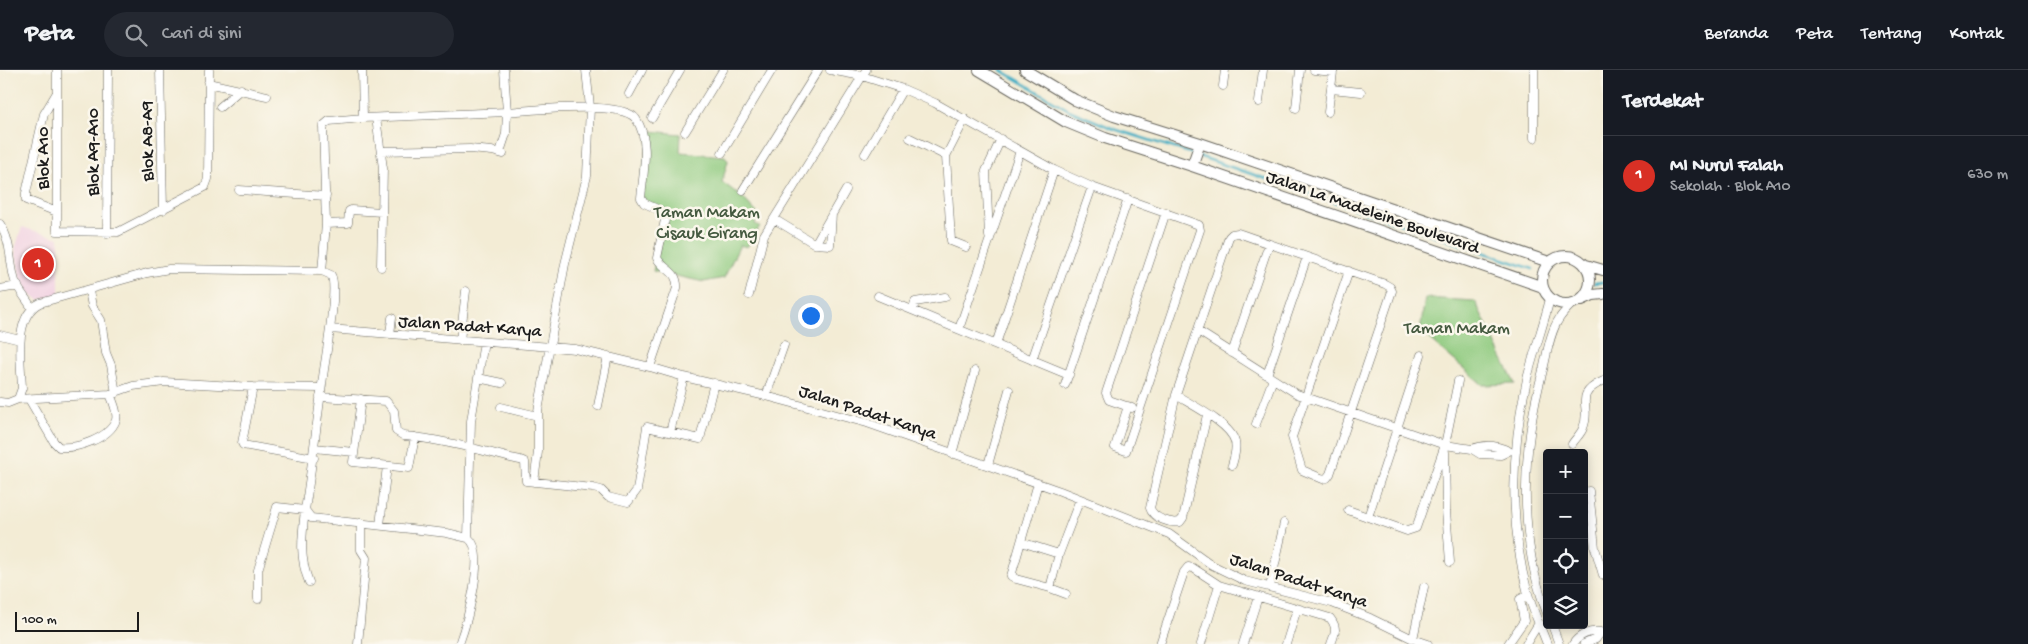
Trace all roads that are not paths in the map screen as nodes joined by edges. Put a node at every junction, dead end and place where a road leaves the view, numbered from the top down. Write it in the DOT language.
graph roads {
  1 [pos="57,70"];
  2 [pos="108,70"];
  3 [pos="160,70"];
  4 [pos="208,70"];
  5 [pos="362,70"];
  6 [pos="504,70"];
  7 [pos="586,70"];
  8 [pos="642,70"];
  9 [pos="680,70"];
  10 [pos="723,70"];
  11 [pos="772,70"];
  12 [pos="818,70"];
  13 [pos="830,70"];
  14 [pos="979,70"];
  15 [pos="1025,70"];
  16 [pos="1225,70"];
  17 [pos="1263,70"];
  18 [pos="1300,70"];
  19 [pos="1314,70"];
  20 [pos="1534,70"];
  21 [pos="1334,71"];
  22 [pos="863,72"];
  23 [pos="208,83"];
  24 [pos="1223,86"];
  25 [pos="57,88"];
  26 [pos="241,89"];
  27 [pos="903,89"];
  28 [pos="1331,89"];
  29 [pos="1361,92"];
  30 [pos="629,94"];
  31 [pos="267,96"];
  32 [pos="1259,102"];
  33 [pos="220,107"];
  34 [pos="590,107"];
  35 [pos="1296,108"];
  36 [pos="507,112"];
  37 [pos="1328,112"];
  38 [pos="363,118"];
  39 [pos="376,118"];
  40 [pos="652,118"];
  41 [pos="965,119"];
  42 [pos="685,132"];
  43 [pos="910,138"];
  44 [pos="1534,138"];
  45 [pos="1001,140"];
  46 [pos="1200,143"];
  47 [pos="380,151"];
  48 [pos="1020,151"];
  49 [pos="722,152"];
  50 [pos="865,154"];
  51 [pos="946,156"];
  52 [pos="1192,166"];
  53 [pos="1054,170"];
  54 [pos="1092,187"];
  55 [pos="239,190"];
  56 [pos="743,190"];
  57 [pos="846,190"];
  58 [pos="326,196"];
  59 [pos="1128,199"];
  60 [pos="163,210"];
  61 [pos="57,212"];
  62 [pos="382,212"];
  63 [pos="1166,212"];
  64 [pos="832,214"];
  65 [pos="774,219"];
  66 [pos="0,224"];
  67 [pos="326,224"];
  68 [pos="107,234"];
  69 [pos="989,242"];
  70 [pos="814,244"];
  71 [pos="1269,244"];
  72 [pos="966,246"];
  73 [pos="1307,257"];
  74 [pos="1549,262"];
  75 [pos="1586,265"];
  76 [pos="381,267"];
  77 [pos="1603,270"];
  78 [pos="1349,271"];
  79 [pos="322,272"];
  80 [pos="18,286"];
  81 [pos="1543,287"];
  82 [pos="0,290"];
  83 [pos="89,290"];
  84 [pos="466,291"];
  85 [pos="1603,294"];
  86 [pos="749,295"];
  87 [pos="878,296"];
  88 [pos="945,297"];
  89 [pos="1550,299"];
  90 [pos="1576,302"];
  91 [pos="31,307"];
  92 [pos="913,310"];
  93 [pos="392,318"];
  94 [pos="330,329"];
  95 [pos="959,329"];
  96 [pos="1198,331"];
  97 [pos="390,334"];
  98 [pos="0,335"];
  99 [pos="20,340"];
  100 [pos="460,340"];
  101 [pos="484,342"];
  102 [pos="996,344"];
  103 [pos="784,345"];
  104 [pos="551,346"];
  105 [pos="1232,353"];
  106 [pos="1421,355"];
  107 [pos="608,356"];
  108 [pos="1032,360"];
  109 [pos="650,367"];
  110 [pos="975,372"];
  111 [pos="1069,375"];
  112 [pos="684,377"];
  113 [pos="1270,377"];
  114 [pos="478,378"];
  115 [pos="1458,381"];
  116 [pos="1603,381"];
  117 [pos="502,383"];
  118 [pos="714,383"];
  119 [pos="1065,386"];
  120 [pos="253,388"];
  121 [pos="321,388"];
  122 [pos="1009,390"];
  123 [pos="113,393"];
  124 [pos="1176,395"];
  125 [pos="766,396"];
  126 [pos="320,397"];
  127 [pos="1306,397"];
  128 [pos="18,399"];
  129 [pos="29,399"];
  130 [pos="361,399"];
  131 [pos="0,402"];
  132 [pos="598,406"];
  133 [pos="1128,406"];
  134 [pos="502,407"];
  135 [pos="1139,410"];
  136 [pos="1351,413"];
  137 [pos="1207,415"];
  138 [pos="538,416"];
  139 [pos="1256,424"];
  140 [pos="1397,428"];
  141 [pos="670,432"];
  142 [pos="415,437"];
  143 [pos="1572,444"];
  144 [pos="1445,445"];
  145 [pos="314,448"];
  146 [pos="471,449"];
  147 [pos="354,452"];
  148 [pos="1513,452"];
  149 [pos="1528,453"];
  150 [pos="952,454"];
  151 [pos="314,458"];
  152 [pos="988,465"];
  153 [pos="1232,465"];
  154 [pos="387,466"];
  155 [pos="534,482"];
  156 [pos="1038,483"];
  157 [pos="1589,491"];
  158 [pos="1080,499"];
  159 [pos="305,510"];
  160 [pos="1348,510"];
  161 [pos="1368,517"];
  162 [pos="361,523"];
  163 [pos="1284,523"];
  164 [pos="380,525"];
  165 [pos="468,538"];
  166 [pos="1021,542"];
  167 [pos="1059,554"];
  168 [pos="1450,562"];
  169 [pos="1603,575"];
  170 [pos="309,582"];
  171 [pos="1219,585"];
  172 [pos="1424,586"];
  173 [pos="1270,587"];
  174 [pos="1050,588"];
  175 [pos="1066,594"];
  176 [pos="1528,595"];
  177 [pos="1258,597"];
  178 [pos="258,599"];
  179 [pos="1543,604"];
  180 [pos="1297,609"];
  181 [pos="1539,623"];
  182 [pos="1553,629"];
  183 [pos="1602,632"];
  184 [pos="1413,639"];
  185 [pos="358,644"];
  186 [pos="460,644"];
  187 [pos="1160,644"];
  188 [pos="1201,644"];
  189 [pos="1243,644"];
  190 [pos="1286,644"];
  191 [pos="1331,644"];
  192 [pos="1428,644"];
  193 [pos="1508,644"];
  194 [pos="1526,644"];
  195 [pos="1547,644"];
  196 [pos="1559,644"];
  197 [pos="1574,644"];
  198 [pos="1584,644"];
  1 -- 25 [label="street, Blok A10"];
  2 -- 68 [label="street, Blok A9-A10"];
  3 -- 60 [label="street, Blok A8-A9"];
  4 -- 23 [label="street"];
  5 -- 38 [label="street"];
  6 -- 36 [label="street"];
  7 -- 34 [label="street"];
  8 -- 30 [label="street"];
  9 -- 40 [label="street"];
  10 -- 42 [label="street"];
  11 -- 49 [label="street"];
  12 -- 56 [label="street"];
  13 -- 22 [label="street"];
  14 -- 52 [label="street, Jalan La Madeleine Boulevard"];
  15 -- 46 [label="street, Jalan La Madeleine Boulevard"];
  16 -- 24 [label="street"];
  17 -- 32 [label="street"];
  18 -- 35 [label="street"];
  19 -- 21 [label="street"];
  20 -- 44 [label="street"];
  21 -- 28 [label="street"];
  22 -- 27 [label="street"];
  22 -- 65 [label="street"];
  23 -- 26 [label="street"];
  23 -- 60 [label="street"];
  25 -- 61 [label="street, Blok A10"];
  25 -- 61 [label="street"];
  26 -- 31 [label="street"];
  26 -- 33 [label="street"];
  27 -- 41 [label="street"];
  27 -- 50 [label="street"];
  28 -- 29 [label="street"];
  28 -- 37 [label="street"];
  34 -- 36 [label="street"];
  34 -- 104 [label="street"];
  34 -- 109 [label="street"];
  36 -- 39 [label="street"];
  36 -- 47 [label="street"];
  38 -- 39 [label="street"];
  38 -- 58 [label="street"];
  39 -- 47 [label="street"];
  41 -- 45 [label="street"];
  41 -- 51 [label="street"];
  43 -- 51 [label="street"];
  45 -- 48 [label="street"];
  45 -- 69 [label="street"];
  46 -- 52 [label="street"];
  46 -- 74 [label="street, Jalan La Madeleine Boulevard"];
  47 -- 62 [label="street"];
  48 -- 53 [label="street"];
  48 -- 69 [label="street"];
  51 -- 72 [label="street"];
  52 -- 81 [label="street, Jalan La Madeleine Boulevard"];
  53 -- 54 [label="street"];
  53 -- 102 [label="street"];
  54 -- 59 [label="street"];
  54 -- 108 [label="street"];
  55 -- 58 [label="street"];
  57 -- 64 [label="street"];
  58 -- 67 [label="street"];
  59 -- 63 [label="street"];
  59 -- 111 [label="street"];
  60 -- 68 [label="street"];
  61 -- 68 [label="street, Blok A10"];
  62 -- 67 [label="street"];
  62 -- 76 [label="street"];
  63 -- 133 [label="street"];
  63 -- 135 [label="street"];
  64 -- 70 [label="street"];
  64 -- 70 [label="street"];
  65 -- 70 [label="street"];
  65 -- 86 [label="street"];
  66 -- 80 [label="street"];
  67 -- 79 [label="street"];
  69 -- 95 [label="street"];
  71 -- 73 [label="street"];
  71 -- 96 [label="street"];
  71 -- 105 [label="street"];
  73 -- 78 [label="street"];
  73 -- 113 [label="street"];
  74 -- 75 [label="street"];
  74 -- 81 [label="street"];
  75 -- 77 [label="street"];
  75 -- 90 [label="street"];
  78 -- 127 [label="street"];
  78 -- 136 [label="street"];
  79 -- 83 [label="street"];
  79 -- 94 [label="street"];
  80 -- 82 [label="street"];
  80 -- 91 [label="street"];
  81 -- 89 [label="street"];
  83 -- 91 [label="street"];
  83 -- 123 [label="street"];
  84 -- 100 [label="street"];
  85 -- 90 [label="street"];
  87 -- 92 [label="street"];
  88 -- 92 [label="street"];
  89 -- 90 [label="street"];
  89 -- 148 [label="street"];
  90 -- 149 [label="street"];
  91 -- 99 [label="street"];
  92 -- 95 [label="street"];
  93 -- 97 [label="street"];
  94 -- 97 [label="street, Jalan Padat Karya"];
  94 -- 121 [label="street"];
  95 -- 102 [label="street"];
  96 -- 105 [label="street"];
  96 -- 124 [label="street"];
  97 -- 100 [label="street, Jalan Padat Karya"];
  98 -- 99 [label="street"];
  99 -- 128 [label="street"];
  100 -- 101 [label="street, Jalan Padat Karya"];
  101 -- 104 [label="street, Jalan Padat Karya"];
  101 -- 114 [label="street"];
  102 -- 108 [label="street"];
  103 -- 125 [label="street"];
  104 -- 107 [label="street, Jalan Padat Karya"];
  104 -- 138 [label="street"];
  105 -- 113 [label="street"];
  106 -- 140 [label="street"];
  107 -- 109 [label="street, Jalan Padat Karya"];
  107 -- 132 [label="street"];
  108 -- 111 [label="street"];
  109 -- 112 [label="street, Jalan Padat Karya"];
  110 -- 150 [label="street"];
  111 -- 119 [label="street"];
  112 -- 118 [label="street, Jalan Padat Karya"];
  112 -- 141 [label="street"];
  113 -- 127 [label="street"];
  113 -- 139 [label="street"];
  114 -- 117 [label="street"];
  114 -- 146 [label="street"];
  115 -- 144 [label="street"];
  116 -- 143 [label="street"];
  118 -- 125 [label="street, Jalan Padat Karya"];
  118 -- 141 [label="street"];
  120 -- 121 [label="street"];
  120 -- 123 [label="street"];
  120 -- 151 [label="street"];
  121 -- 126 [label="street"];
  122 -- 152 [label="street"];
  123 -- 129 [label="street"];
  123 -- 129 [label="street"];
  124 -- 137 [label="street"];
  124 -- 137 [label="street"];
  125 -- 150 [label="street, Jalan Padat Karya"];
  126 -- 130 [label="street"];
  126 -- 145 [label="street"];
  127 -- 136 [label="street"];
  127 -- 136 [label="street"];
  128 -- 129 [label="street"];
  128 -- 131 [label="street"];
  130 -- 142 [label="street"];
  130 -- 147 [label="street"];
  133 -- 135 [label="street"];
  133 -- 135 [label="street"];
  134 -- 138 [label="street"];
  136 -- 140 [label="street"];
  137 -- 153 [label="street"];
  138 -- 155 [label="street"];
  140 -- 144 [label="street"];
  140 -- 161 [label="street"];
  141 -- 155 [label="street"];
  142 -- 146 [label="street"];
  142 -- 154 [label="street"];
  144 -- 148 [label="street"];
  144 -- 161 [label="street"];
  144 -- 168 [label="street"];
  145 -- 147 [label="street"];
  145 -- 151 [label="street"];
  146 -- 155 [label="street"];
  146 -- 165 [label="street"];
  147 -- 154 [label="street"];
  148 -- 149 [label="street"];
  148 -- 176 [label="street"];
  149 -- 179 [label="street"];
  150 -- 152 [label="street, Jalan Padat Karya"];
  151 -- 159 [label="street"];
  152 -- 156 [label="street, Jalan Padat Karya"];
  154 -- 164 [label="street"];
  156 -- 158 [label="street, Jalan Padat Karya"];
  156 -- 166 [label="street"];
  157 -- 169 [label="street"];
  158 -- 167 [label="street"];
  158 -- 173 [label="street, Jalan Padat Karya"];
  159 -- 162 [label="street"];
  159 -- 170 [label="street"];
  159 -- 178 [label="street"];
  160 -- 161 [label="street"];
  162 -- 164 [label="street"];
  162 -- 185 [label="street"];
  163 -- 173 [label="street"];
  164 -- 165 [label="street"];
  165 -- 186 [label="street"];
  166 -- 167 [label="street"];
  166 -- 174 [label="street"];
  167 -- 174 [label="street"];
  171 -- 177 [label="street"];
  171 -- 187 [label="street"];
  171 -- 188 [label="street"];
  172 -- 184 [label="street"];
  173 -- 184 [label="street, Jalan Padat Karya"];
  174 -- 175 [label="street"];
  176 -- 181 [label="street"];
  176 -- 193 [label="street"];
  177 -- 180 [label="street"];
  177 -- 189 [label="street"];
  180 -- 190 [label="street"];
  180 -- 191 [label="street"];
  181 -- 194 [label="street"];
  181 -- 195 [label="street"];
  182 -- 196 [label="street"];
  183 -- 197 [label="street"];
  183 -- 198 [label="street"];
  184 -- 192 [label="street, Jalan Padat Karya"];
}
